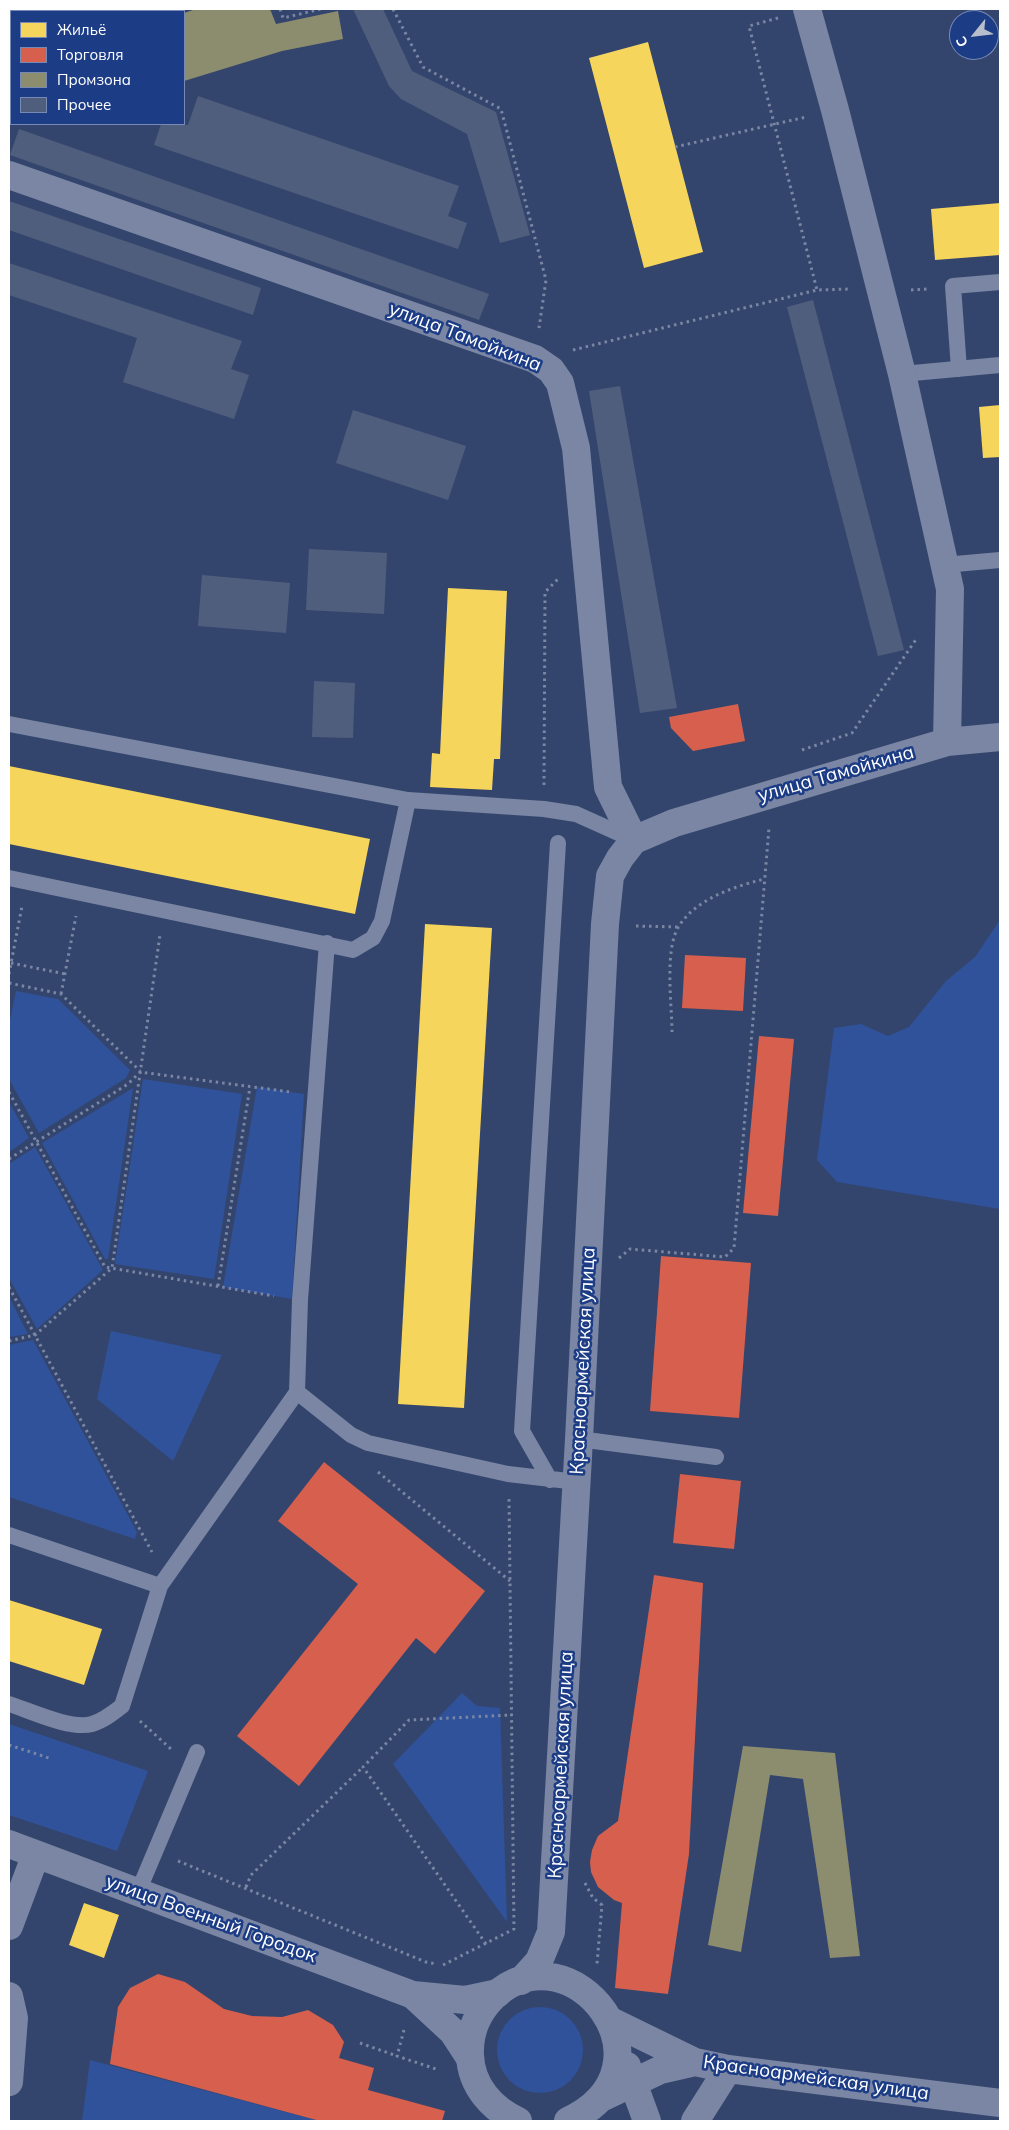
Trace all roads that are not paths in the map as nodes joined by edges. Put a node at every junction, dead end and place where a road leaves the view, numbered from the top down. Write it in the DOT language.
graph roads {
  1 [pos="797,12"];
  2 [pos="9,175"];
  3 [pos="1000,282"];
  4 [pos="1000,365"];
  5 [pos="959,369"];
  6 [pos="902,374"];
  7 [pos="1000,560"];
  8 [pos="944,565"];
  9 [pos="9,724"];
  10 [pos="1000,737"];
  11 [pos="947,742"];
  12 [pos="408,800"];
  13 [pos="674,823"];
  14 [pos="634,840"];
  15 [pos="558,844"];
  16 [pos="9,878"];
  17 [pos="327,943"];
  18 [pos="297,1392"];
  19 [pos="579,1439"];
  20 [pos="716,1457"];
  21 [pos="550,1480"];
  22 [pos="577,1482"];
  23 [pos="9,1535"];
  24 [pos="160,1586"];
  25 [pos="9,1704"];
  26 [pos="194,1759"];
  27 [pos="9,1844"];
  28 [pos="36,1854"];
  29 [pos="138,1892"];
  30 [pos="9,1926"];
  31 [pos="551,1932"];
  32 [pos="586,1980"];
  33 [pos="510,1987"];
  34 [pos="414,1995"];
  35 [pos="9,1996"];
  36 [pos="613,2031"];
  37 [pos="470,2058"];
  38 [pos="695,2062"];
  39 [pos="728,2069"];
  40 [pos="9,2082"];
  41 [pos="634,2082"];
  42 [pos="1000,2103"];
  43 [pos="584,2111"];
  44 [pos="518,2121"];
  45 [pos="640,2121"];
  46 [pos="648,2121"];
  47 [pos="695,2121"];
  1 -- 6 [label="street"];
  2 -- 14 [label="street, улица Тамойкина"];
  3 -- 5 [label="lane"];
  4 -- 5 [label="lane"];
  5 -- 6 [label="lane"];
  6 -- 8 [label="street"];
  7 -- 8 [label="lane"];
  8 -- 11 [label="street"];
  9 -- 12 [label="lane"];
  10 -- 11 [label="street, улица Тамойкина"];
  11 -- 13 [label="street, улица Тамойкина"];
  12 -- 14 [label="lane"];
  12 -- 17 [label="lane"];
  13 -- 14 [label="street, Красноармейская улица"];
  14 -- 19 [label="street, Красноармейская улица"];
  15 -- 21 [label="lane"];
  16 -- 17 [label="lane"];
  17 -- 18 [label="lane"];
  18 -- 21 [label="lane"];
  18 -- 24 [label="lane"];
  19 -- 20 [label="lane"];
  19 -- 22 [label="street, Красноармейская улица"];
  21 -- 22 [label="lane"];
  22 -- 31 [label="street, Красноармейская улица"];
  23 -- 24 [label="lane"];
  24 -- 25 [label="lane"];
  26 -- 29 [label="lane"];
  27 -- 28 [label="street, улица Военный Городок"];
  28 -- 29 [label="street, улица Военный Городок"];
  28 -- 30 [label="street"];
  29 -- 34 [label="street, улица Военный Городок"];
  31 -- 32 [label="street"];
  31 -- 33 [label="street"];
  32 -- 33 [label="street"];
  32 -- 36 [label="street"];
  33 -- 34 [label="street"];
  33 -- 37 [label="street"];
  34 -- 37 [label="street"];
  35 -- 40 [label="street"];
  36 -- 38 [label="street, Красноармейская улица"];
  36 -- 41 [label="street"];
  36 -- 43 [label="street"];
  37 -- 44 [label="street"];
  38 -- 39 [label="street, Красноармейская улица"];
  38 -- 41 [label="street"];
  39 -- 42 [label="street, Красноармейская улица"];
  39 -- 47 [label="street"];
  41 -- 43 [label="street"];
  41 -- 46 [label="street"];
  43 -- 45 [label="street"];
}
